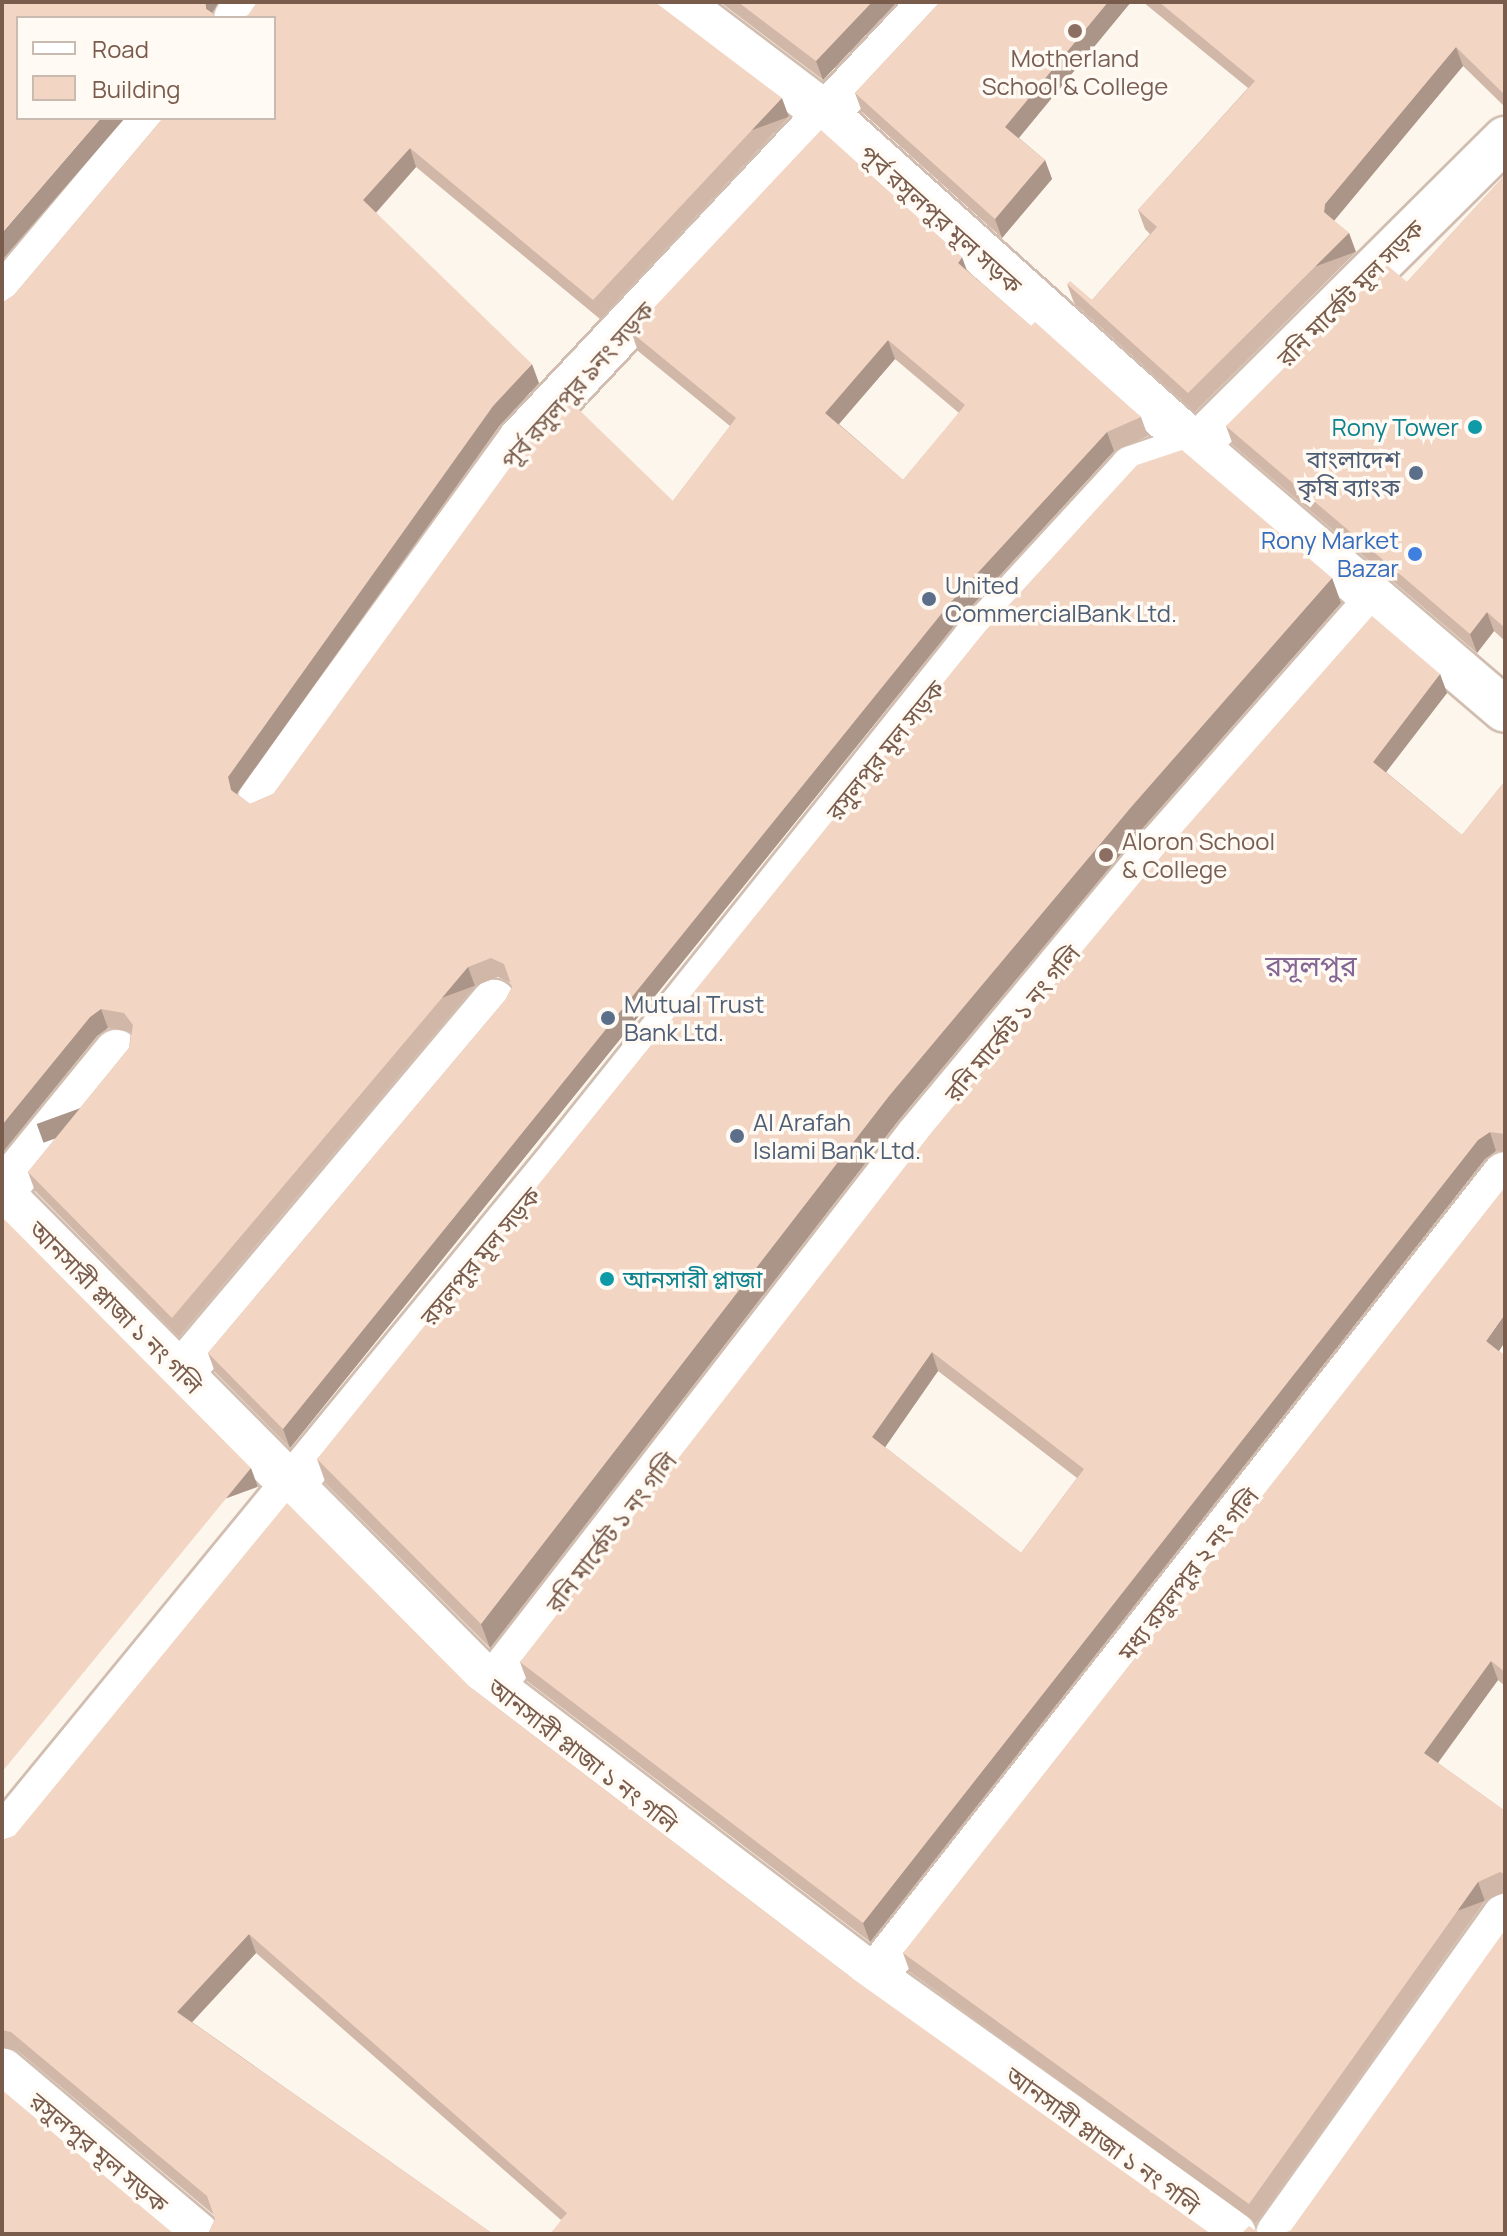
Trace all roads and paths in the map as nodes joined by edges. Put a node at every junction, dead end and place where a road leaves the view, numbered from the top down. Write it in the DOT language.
graph roads {
  1 [pos="678,2"];
  2 [pos="931,2"];
  3 [pos="825,113"];
  4 [pos="151,120"];
  5 [pos="1505,139"];
  6 [pos="2,298"];
  7 [pos="1196,446"];
  8 [pos="1374,603"];
  9 [pos="1505,710"];
  10 [pos="260,798"];
  11 [pos="494,1002"];
  12 [pos="116,1052"];
  13 [pos="1505,1174"];
  14 [pos="2,1193"];
  15 [pos="182,1372"];
  16 [pos="294,1482"];
  17 [pos="492,1686"];
  18 [pos="2,1839"];
  19 [pos="1505,1916"];
  20 [pos="874,1977"];
  21 [pos="2,2070"];
  22 [pos="197,2234"];
  23 [pos="1234,2234"];
  24 [pos="1278,2234"];
  1 -- 3 [label="street, পূর্ব রসুলপুর মূল সড়ক"];
  2 -- 3 [label="street, পূর্ব রসুলপুর ৯নং সড়ক"];
  3 -- 7 [label="street, পূর্ব রসুলপুর মূল সড়ক"];
  3 -- 10 [label="street, পূর্ব রসুলপুর ৯নং সড়ক"];
  4 -- 6 [label="street"];
  5 -- 7 [label="street, রনি মার্কেট মূল সড়ক"];
  7 -- 8 [label="street, পূর্ব রসুলপুর মূল সড়ক"];
  7 -- 16 [label="street, রসুলপুর মূল সড়ক"];
  8 -- 9 [label="street, পূর্ব রসুলপুর মূল সড়ক"];
  8 -- 17 [label="street, রনি মার্কেট ১ নং গলি"];
  11 -- 15 [label="street"];
  12 -- 14 [label="street"];
  13 -- 20 [label="street, মধ্য রসুলপুর ২ নং গলি"];
  14 -- 15 [label="street, আনসারী প্লাজা ১ নং গলি"];
  15 -- 16 [label="street, আনসারী প্লাজা ১ নং গলি"];
  16 -- 17 [label="street, আনসারী প্লাজা ১ নং গলি"];
  16 -- 18 [label="street, রসুলপুর মূল সড়ক"];
  17 -- 20 [label="street, আনসারী প্লাজা ১ নং গলি"];
  19 -- 24 [label="street"];
  20 -- 23 [label="street, আনসারী প্লাজা ১ নং গলি"];
  21 -- 22 [label="street, রসুলপুর মূল সড়ক"];
}
